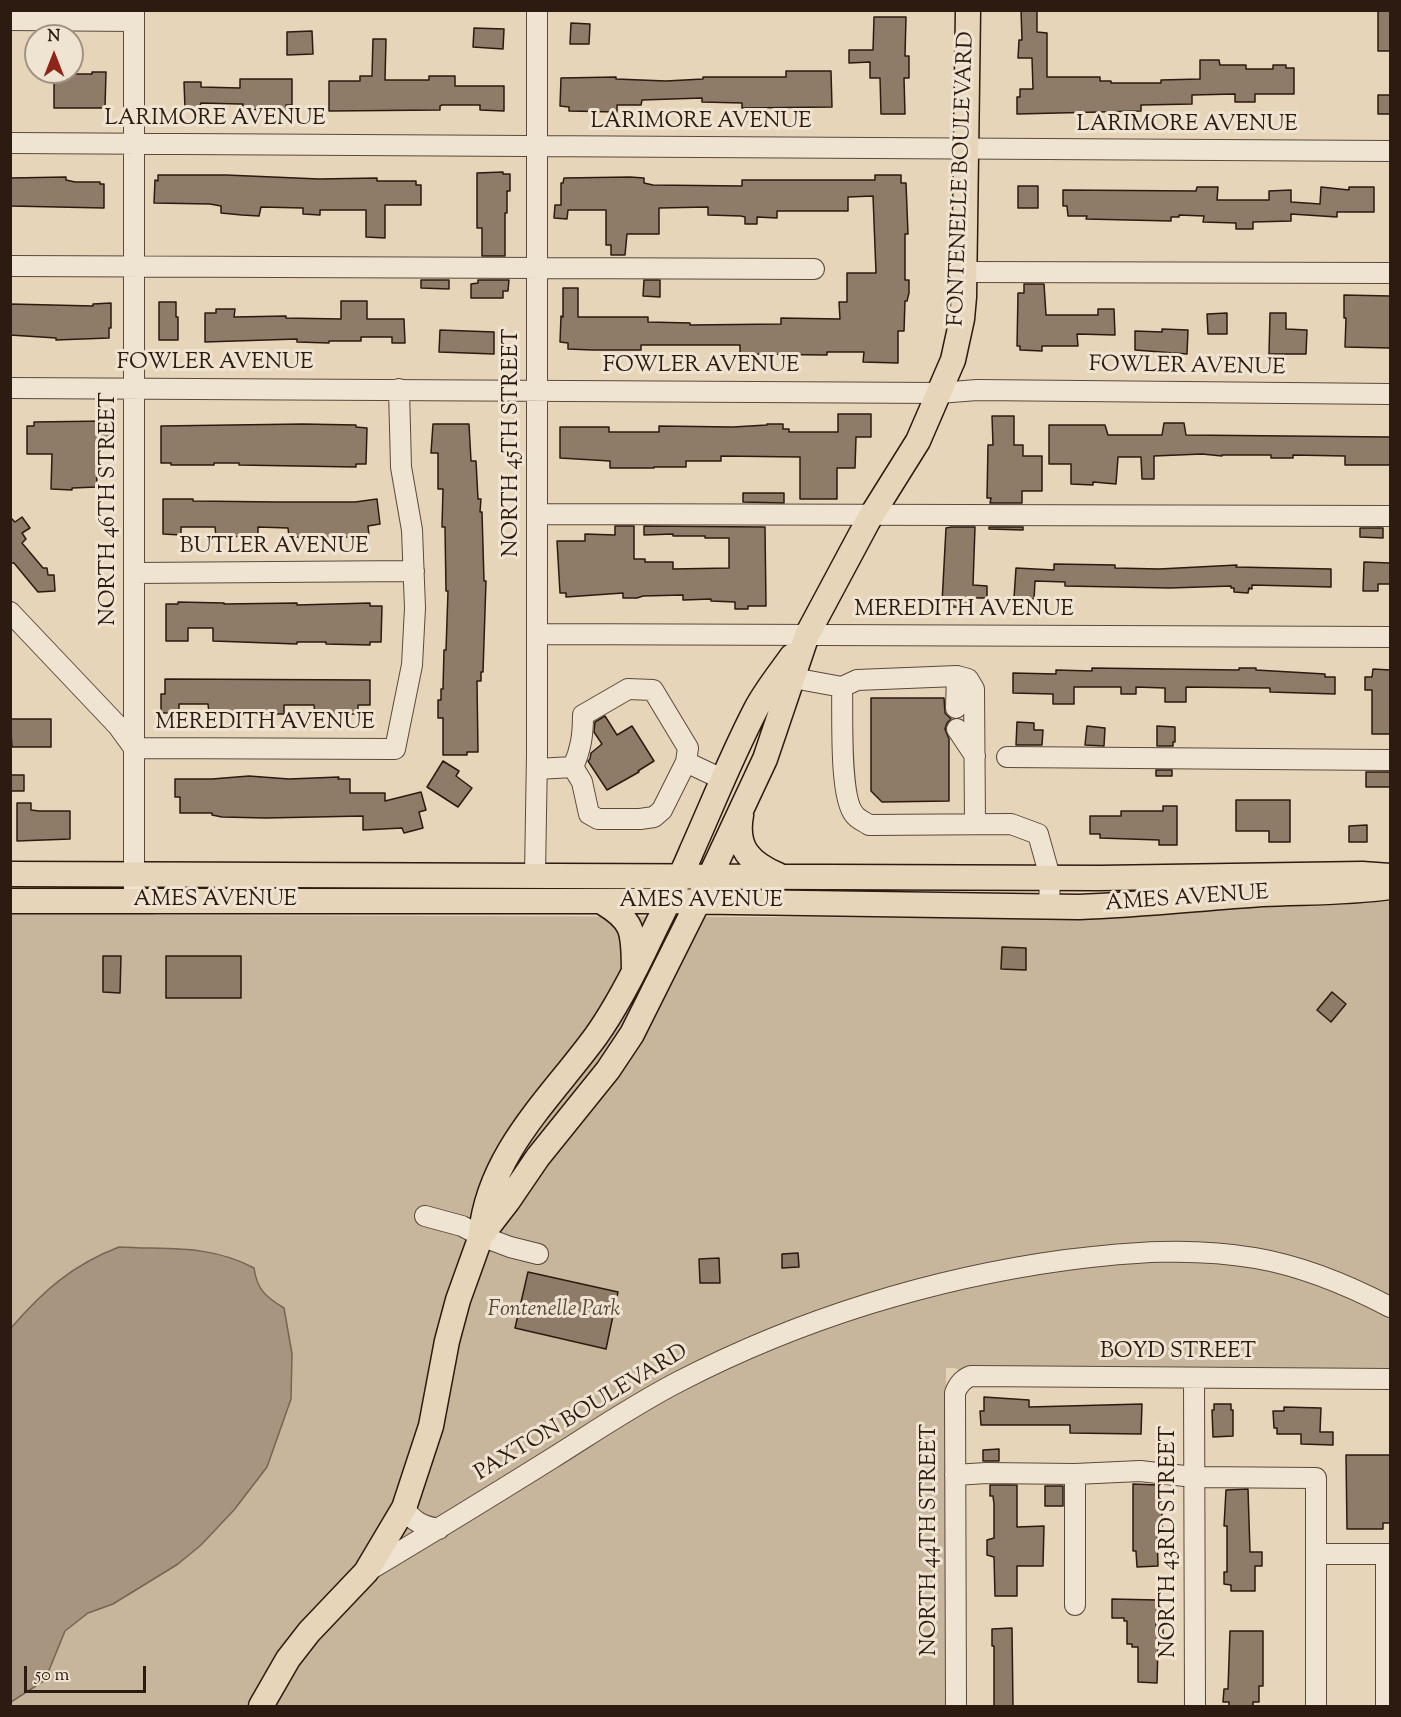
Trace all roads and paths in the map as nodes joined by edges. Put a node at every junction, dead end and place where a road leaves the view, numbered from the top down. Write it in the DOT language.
graph roads {
  1 [pos="537,10"];
  2 [pos="968,10"];
  3 [pos="134,16"];
  4 [pos="10,20"];
  5 [pos="10,143"];
  6 [pos="134,144"];
  7 [pos="536,146"];
  8 [pos="965,148"];
  9 [pos="1390,151"];
  10 [pos="10,266"];
  11 [pos="133,267"];
  12 [pos="536,268"];
  13 [pos="814,268"];
  14 [pos="964,272"];
  15 [pos="1390,273"];
  16 [pos="10,388"];
  17 [pos="134,388"];
  18 [pos="399,389"];
  19 [pos="536,389"];
  20 [pos="939,393"];
  21 [pos="1390,394"];
  22 [pos="537,514"];
  23 [pos="872,514"];
  24 [pos="1390,516"];
  25 [pos="414,571"];
  26 [pos="134,573"];
  27 [pos="14,620"];
  28 [pos="537,634"];
  29 [pos="807,635"];
  30 [pos="1390,637"];
  31 [pos="957,676"];
  32 [pos="793,678"];
  33 [pos="842,687"];
  34 [pos="956,708"];
  35 [pos="957,729"];
  36 [pos="134,748"];
  37 [pos="975,756"];
  38 [pos="1007,757"];
  39 [pos="1390,760"];
  40 [pos="686,762"];
  41 [pos="573,767"];
  42 [pos="537,769"];
  43 [pos="724,780"];
  44 [pos="742,807"];
  45 [pos="975,824"];
  46 [pos="10,873"];
  47 [pos="134,874"];
  48 [pos="453,875"];
  49 [pos="535,875"];
  50 [pos="681,876"];
  51 [pos="710,876"];
  52 [pos="780,876"];
  53 [pos="1390,876"];
  54 [pos="1050,878"];
  55 [pos="1390,887"];
  56 [pos="134,900"];
  57 [pos="10,901"];
  58 [pos="296,901"];
  59 [pos="668,901"];
  60 [pos="602,902"];
  61 [pos="698,902"];
  62 [pos="1049,907"];
  63 [pos="634,972"];
  64 [pos="425,1216"];
  65 [pos="481,1236"];
  66 [pos="538,1254"];
  67 [pos="1390,1307"];
  68 [pos="1194,1377"];
  69 [pos="966,1378"];
  70 [pos="1390,1379"];
  71 [pos="1075,1474"];
  72 [pos="955,1475"];
  73 [pos="1194,1477"];
  74 [pos="404,1508"];
  75 [pos="439,1529"];
  76 [pos="1317,1554"];
  77 [pos="1388,1554"];
  78 [pos="366,1572"];
  79 [pos="1075,1605"];
  80 [pos="261,1707"];
  81 [pos="956,1707"];
  82 [pos="1195,1707"];
  83 [pos="1316,1707"];
  84 [pos="1386,1707"];
  1 -- 7 [label="street, NORTH 45TH STREET"];
  2 -- 8 [label="main road, FONTENELLE BOULEVARD"];
  3 -- 4 [label="street"];
  3 -- 6 [label="street, NORTH 46TH STREET"];
  5 -- 6 [label="street, LARIMORE AVENUE"];
  6 -- 7 [label="street, LARIMORE AVENUE"];
  6 -- 11 [label="street, NORTH 46TH STREET"];
  7 -- 8 [label="street, LARIMORE AVENUE"];
  7 -- 12 [label="street, NORTH 45TH STREET"];
  8 -- 9 [label="street, LARIMORE AVENUE"];
  8 -- 14 [label="main road, FONTENELLE BOULEVARD"];
  10 -- 11 [label="street"];
  11 -- 12 [label="street"];
  11 -- 17 [label="street, NORTH 46TH STREET"];
  12 -- 13 [label="street"];
  12 -- 19 [label="street, NORTH 45TH STREET"];
  14 -- 15 [label="street"];
  14 -- 20 [label="main road, FONTENELLE BOULEVARD"];
  16 -- 17 [label="street, FOWLER AVENUE"];
  17 -- 18 [label="street, FOWLER AVENUE"];
  17 -- 26 [label="street, NORTH 46TH STREET"];
  18 -- 19 [label="street, FOWLER AVENUE"];
  18 -- 25 [label="street"];
  19 -- 20 [label="street, FOWLER AVENUE"];
  19 -- 22 [label="street, NORTH 45TH STREET"];
  20 -- 21 [label="street, FOWLER AVENUE"];
  20 -- 23 [label="main road, FONTENELLE BOULEVARD"];
  22 -- 23 [label="street"];
  22 -- 28 [label="street, NORTH 45TH STREET"];
  23 -- 24 [label="street"];
  23 -- 29 [label="main road, FONTENELLE BOULEVARD"];
  25 -- 26 [label="street, BUTLER AVENUE"];
  25 -- 36 [label="street, MEREDITH AVENUE"];
  26 -- 36 [label="street, NORTH 46TH STREET"];
  27 -- 36 [label="street"];
  28 -- 29 [label="street, MEREDITH AVENUE"];
  28 -- 42 [label="street, NORTH 45TH STREET"];
  29 -- 30 [label="street, MEREDITH AVENUE"];
  29 -- 32 [label="main road, FONTENELLE BOULEVARD"];
  29 -- 43 [label="main road, FONTENELLE BOULEVARD"];
  31 -- 33 [label="street"];
  31 -- 34 [label="street"];
  31 -- 37 [label="street"];
  32 -- 33 [label="street"];
  32 -- 44 [label="main road, FONTENELLE BOULEVARD"];
  33 -- 45 [label="street"];
  35 -- 37 [label="street"];
  36 -- 47 [label="street, NORTH 46TH STREET"];
  37 -- 45 [label="street"];
  38 -- 39 [label="street"];
  40 -- 41 [label="street"];
  40 -- 41 [label="street"];
  40 -- 43 [label="street"];
  41 -- 42 [label="street"];
  42 -- 49 [label="street, NORTH 45TH STREET"];
  43 -- 50 [label="main road, FONTENELLE BOULEVARD"];
  44 -- 51 [label="main road, FONTENELLE BOULEVARD"];
  44 -- 52 [label="main road"];
  45 -- 54 [label="street"];
  46 -- 47 [label="main road, AMES AVENUE"];
  47 -- 48 [label="main road, AMES AVENUE"];
  47 -- 56 [label="street, NORTH 46TH STREET"];
  48 -- 49 [label="main road, AMES AVENUE"];
  48 -- 58 [label="main road"];
  49 -- 50 [label="main road, AMES AVENUE"];
  50 -- 51 [label="main road, AMES AVENUE"];
  50 -- 59 [label="main road, FONTENELLE BOULEVARD"];
  51 -- 52 [label="main road, AMES AVENUE"];
  51 -- 61 [label="main road, FONTENELLE BOULEVARD"];
  52 -- 54 [label="main road, AMES AVENUE"];
  53 -- 54 [label="main road, AMES AVENUE"];
  54 -- 62 [label="street"];
  55 -- 62 [label="main road, AMES AVENUE"];
  56 -- 57 [label="main road, AMES AVENUE"];
  56 -- 58 [label="main road, AMES AVENUE"];
  58 -- 60 [label="main road, AMES AVENUE"];
  59 -- 60 [label="main road, AMES AVENUE"];
  59 -- 61 [label="main road, AMES AVENUE"];
  59 -- 63 [label="main road, FONTENELLE BOULEVARD"];
  60 -- 63 [label="main road"];
  61 -- 62 [label="main road, AMES AVENUE"];
  61 -- 65 [label="main road, FONTENELLE BOULEVARD"];
  63 -- 65 [label="main road, FONTENELLE BOULEVARD"];
  64 -- 65 [label="street"];
  65 -- 66 [label="street"];
  65 -- 74 [label="main road, FONTENELLE BOULEVARD"];
  67 -- 75 [label="street, PAXTON BOULEVARD"];
  68 -- 69 [label="street, BOYD STREET"];
  68 -- 70 [label="street, BOYD STREET"];
  68 -- 73 [label="street, NORTH 43RD STREET"];
  69 -- 72 [label="street, NORTH 44TH STREET"];
  71 -- 72 [label="street"];
  71 -- 73 [label="street"];
  71 -- 79 [label="street"];
  72 -- 81 [label="street, NORTH 44TH STREET"];
  73 -- 76 [label="street"];
  73 -- 82 [label="street, NORTH 43RD STREET"];
  74 -- 75 [label="street"];
  74 -- 78 [label="main road, FONTENELLE BOULEVARD"];
  75 -- 78 [label="street, PAXTON BOULEVARD"];
  76 -- 77 [label="street"];
  76 -- 83 [label="street"];
  77 -- 84 [label="street"];
  78 -- 80 [label="main road, FONTENELLE BOULEVARD"];
}
